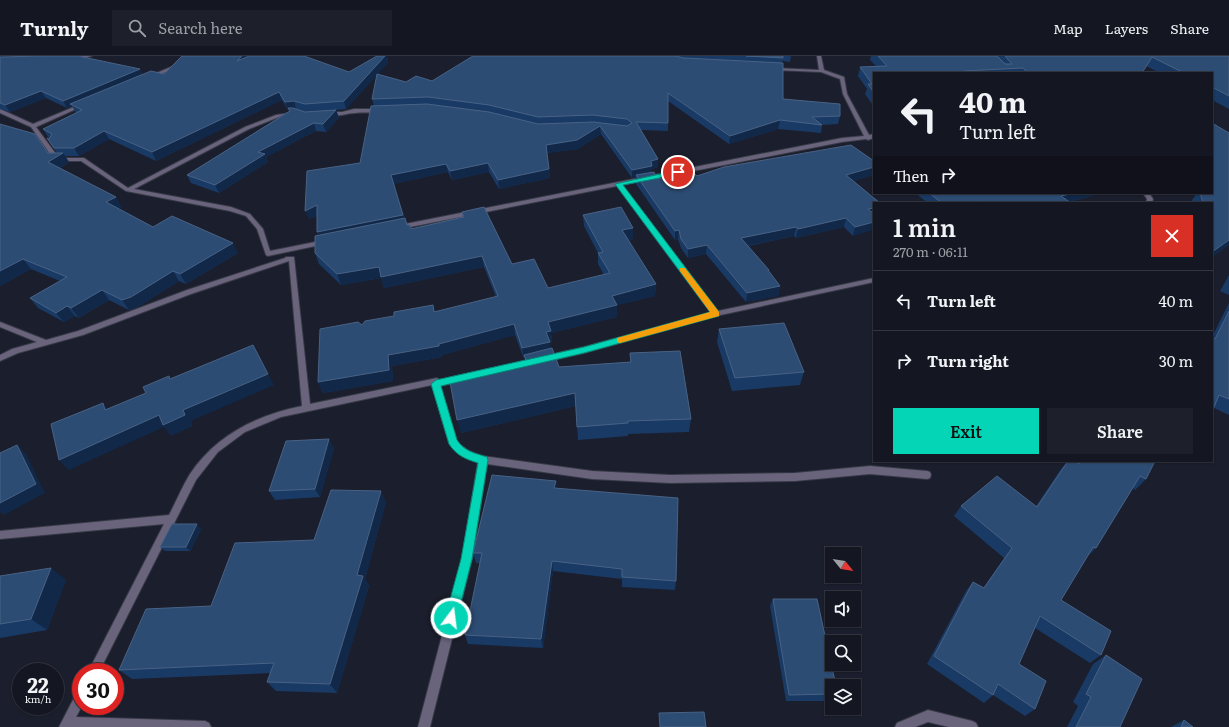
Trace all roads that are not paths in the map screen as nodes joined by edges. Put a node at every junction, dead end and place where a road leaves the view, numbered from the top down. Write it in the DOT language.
graph roads {
  1 [pos="90,56"];
  2 [pos="819,56"];
  3 [pos="69,60"];
  4 [pos="173,68"];
  5 [pos="769,68"];
  6 [pos="822,71"];
  7 [pos="143,80"];
  8 [pos="92,101"];
  9 [pos="0,111"];
  10 [pos="389,111"];
  11 [pos="302,114"];
  12 [pos="321,115"];
  13 [pos="33,126"];
  14 [pos="871,137"];
  15 [pos="618,184"];
  16 [pos="128,190"];
  17 [pos="392,229"];
  18 [pos="330,241"];
  19 [pos="268,254"];
  20 [pos="292,258"];
  21 [pos="873,280"];
  22 [pos="716,314"];
  23 [pos="0,324"];
  24 [pos="44,342"];
  25 [pos="0,358"];
  26 [pos="436,384"];
  27 [pos="306,408"];
  28 [pos="483,460"];
  29 [pos="927,475"];
  30 [pos="172,518"];
  31 [pos="0,535"];
  32 [pos="98,663"];
  33 [pos="72,713"];
  34 [pos="66,724"];
  35 [pos="205,727"];
  36 [pos="424,727"];
  37 [pos="901,727"];
  38 [pos="972,727"];
  1 -- 3 [label="street"];
  2 -- 6 [label="street"];
  4 -- 7 [label="street"];
  5 -- 6 [label="street"];
  6 -- 14 [label="street"];
  8 -- 13 [label="street"];
  9 -- 13 [label="street"];
  10 -- 12 [label="street"];
  11 -- 16 [label="street"];
  13 -- 16 [label="street"];
  14 -- 15 [label="street"];
  15 -- 17 [label="street"];
  15 -- 22 [label="street"];
  16 -- 19 [label="street"];
  18 -- 19 [label="street"];
  19 -- 20 [label="street"];
  20 -- 24 [label="street"];
  20 -- 27 [label="street"];
  21 -- 22 [label="street"];
  22 -- 26 [label="street"];
  23 -- 24 [label="street"];
  24 -- 25 [label="street"];
  26 -- 27 [label="street"];
  26 -- 28 [label="street"];
  27 -- 30 [label="street"];
  28 -- 29 [label="street"];
  28 -- 36 [label="street"];
  30 -- 31 [label="street"];
  30 -- 32 [label="street"];
  33 -- 34 [label="street"];
  34 -- 35 [label="street"];
  37 -- 38 [label="street"];
}
